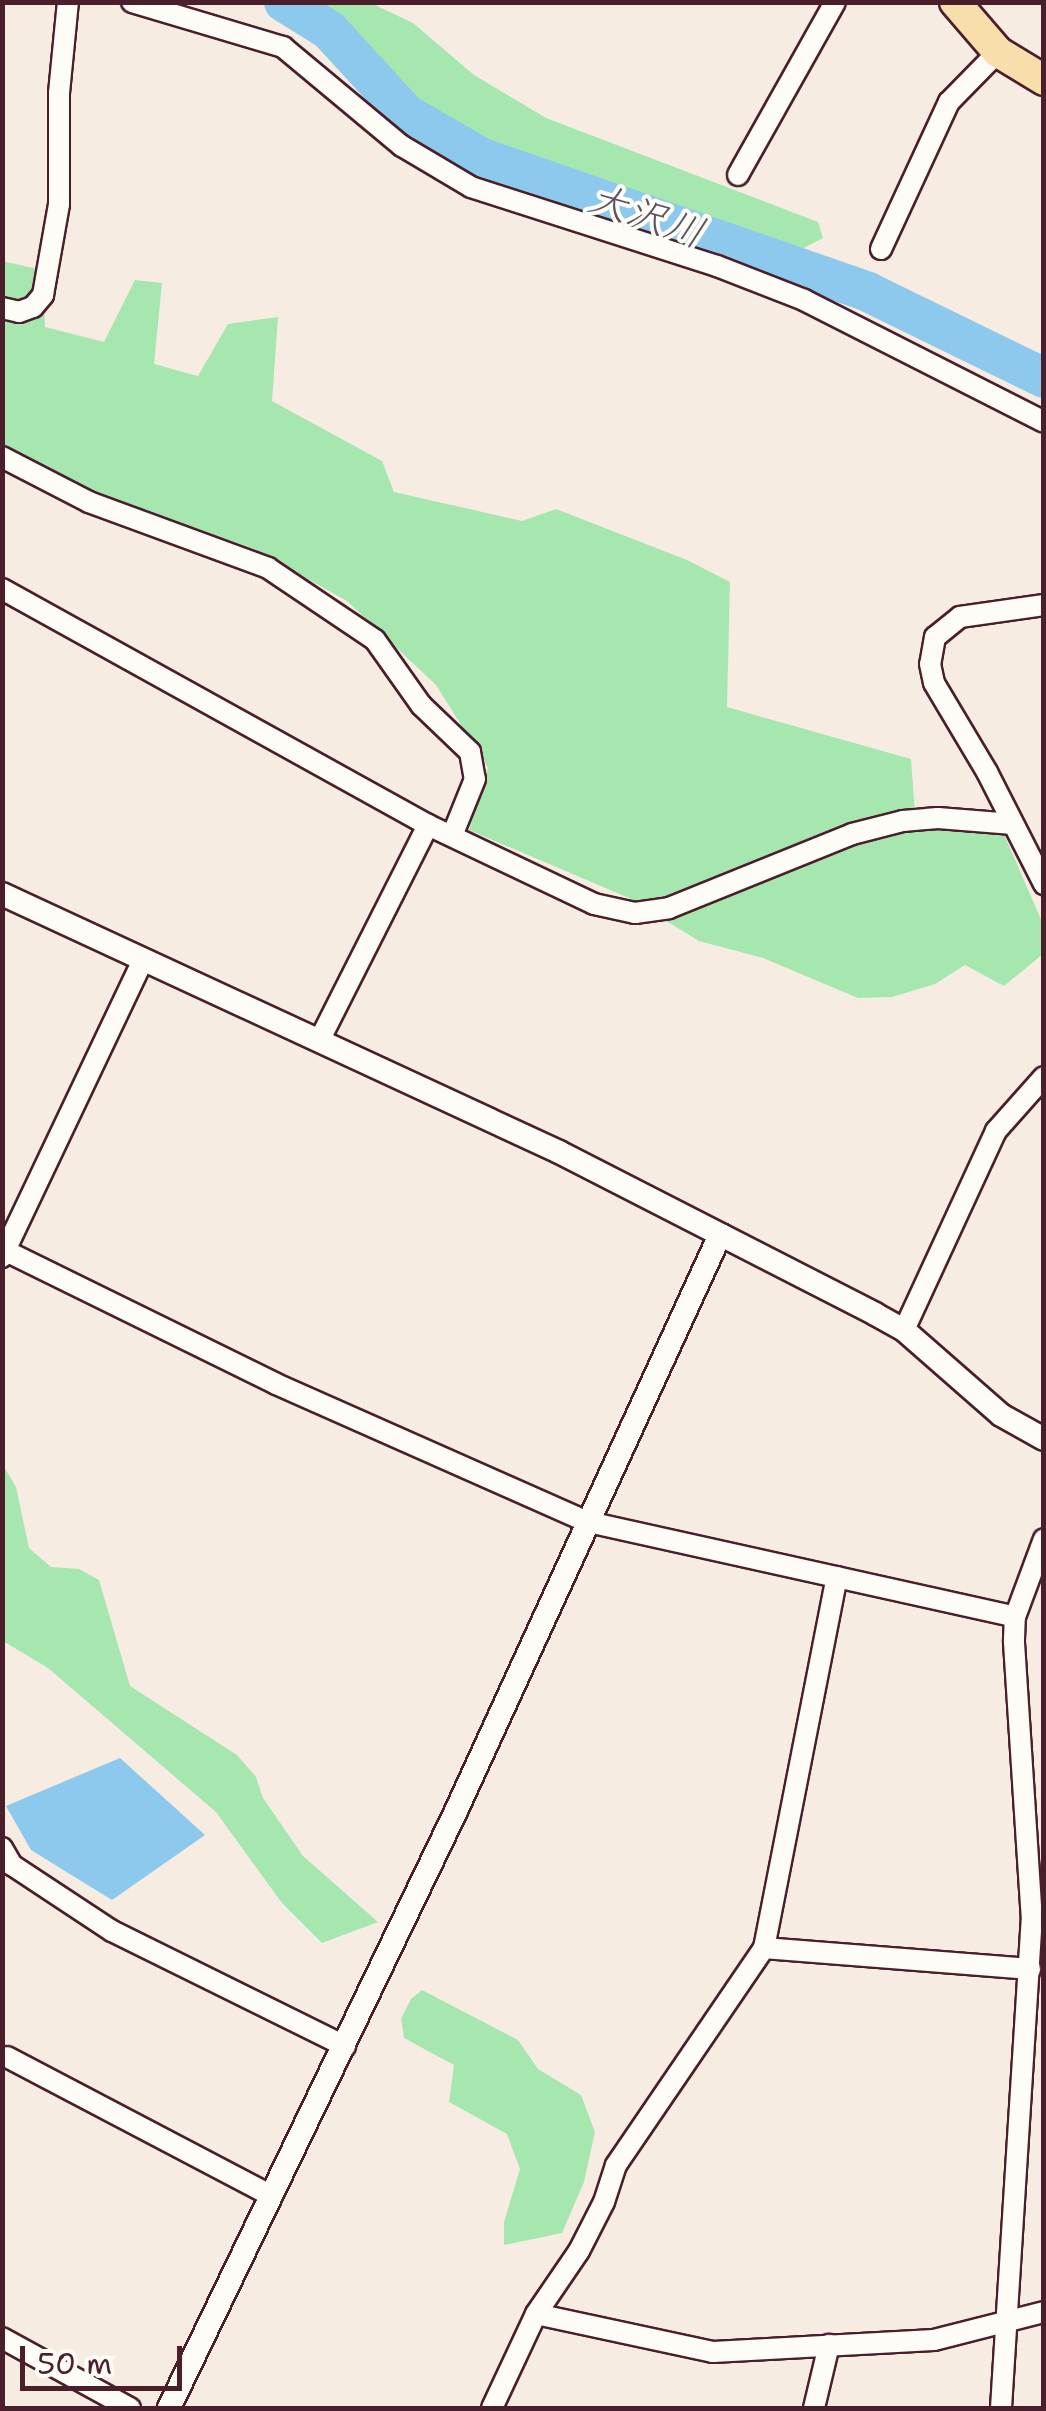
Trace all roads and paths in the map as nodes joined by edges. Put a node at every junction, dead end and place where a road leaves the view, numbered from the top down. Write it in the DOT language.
graph roads {
  1 [pos="68,2"];
  2 [pos="132,2"];
  3 [pos="835,2"];
  4 [pos="955,2"];
  5 [pos="998,52"];
  6 [pos="1044,80"];
  7 [pos="738,175"];
  8 [pos="881,249"];
  9 [pos="2,308"];
  10 [pos="1044,422"];
  11 [pos="2,457"];
  12 [pos="2,589"];
  13 [pos="1044,605"];
  14 [pos="1013,824"];
  15 [pos="428,825"];
  16 [pos="452,836"];
  17 [pos="1044,884"];
  18 [pos="2,894"];
  19 [pos="144,960"];
  20 [pos="319,1041"];
  21 [pos="1044,1077"];
  22 [pos="720,1235"];
  23 [pos="3,1252"];
  24 [pos="904,1330"];
  25 [pos="1044,1439"];
  26 [pos="588,1522"];
  27 [pos="1044,1539"];
  28 [pos="837,1577"];
  29 [pos="1015,1618"];
  30 [pos="2,1848"];
  31 [pos="764,1948"];
  32 [pos="1030,1969"];
  33 [pos="345,2046"];
  34 [pos="7,2057"];
  35 [pos="272,2196"];
  36 [pos="1044,2312"];
  37 [pos="536,2314"];
  38 [pos="1009,2323"];
  39 [pos="2,2338"];
  40 [pos="829,2345"];
  41 [pos="130,2408"];
  42 [pos="169,2408"];
  43 [pos="492,2408"];
  44 [pos="814,2408"];
  45 [pos="1002,2408"];
  1 -- 9 [label="street"];
  2 -- 10 [label="street"];
  3 -- 7 [label="street"];
  4 -- 5 [label="main road"];
  5 -- 6 [label="main road"];
  5 -- 8 [label="street"];
  11 -- 16 [label="street"];
  12 -- 15 [label="street"];
  13 -- 14 [label="street"];
  14 -- 16 [label="street"];
  14 -- 17 [label="street"];
  15 -- 16 [label="street"];
  15 -- 20 [label="street"];
  18 -- 19 [label="street"];
  19 -- 20 [label="street"];
  19 -- 23 [label="street"];
  20 -- 22 [label="street"];
  21 -- 24 [label="street"];
  22 -- 24 [label="street"];
  22 -- 26 [label="street"];
  23 -- 26 [label="street"];
  24 -- 25 [label="street"];
  26 -- 28 [label="street"];
  26 -- 33 [label="street"];
  27 -- 29 [label="street"];
  28 -- 29 [label="street"];
  28 -- 31 [label="street"];
  29 -- 32 [label="street"];
  30 -- 33 [label="street"];
  31 -- 32 [label="street"];
  31 -- 37 [label="street"];
  32 -- 38 [label="street"];
  33 -- 35 [label="street"];
  34 -- 35 [label="street"];
  35 -- 42 [label="street"];
  36 -- 38 [label="street"];
  37 -- 40 [label="street"];
  37 -- 43 [label="street"];
  38 -- 40 [label="street"];
  38 -- 45 [label="street"];
  39 -- 41 [label="street"];
  40 -- 44 [label="street"];
}
